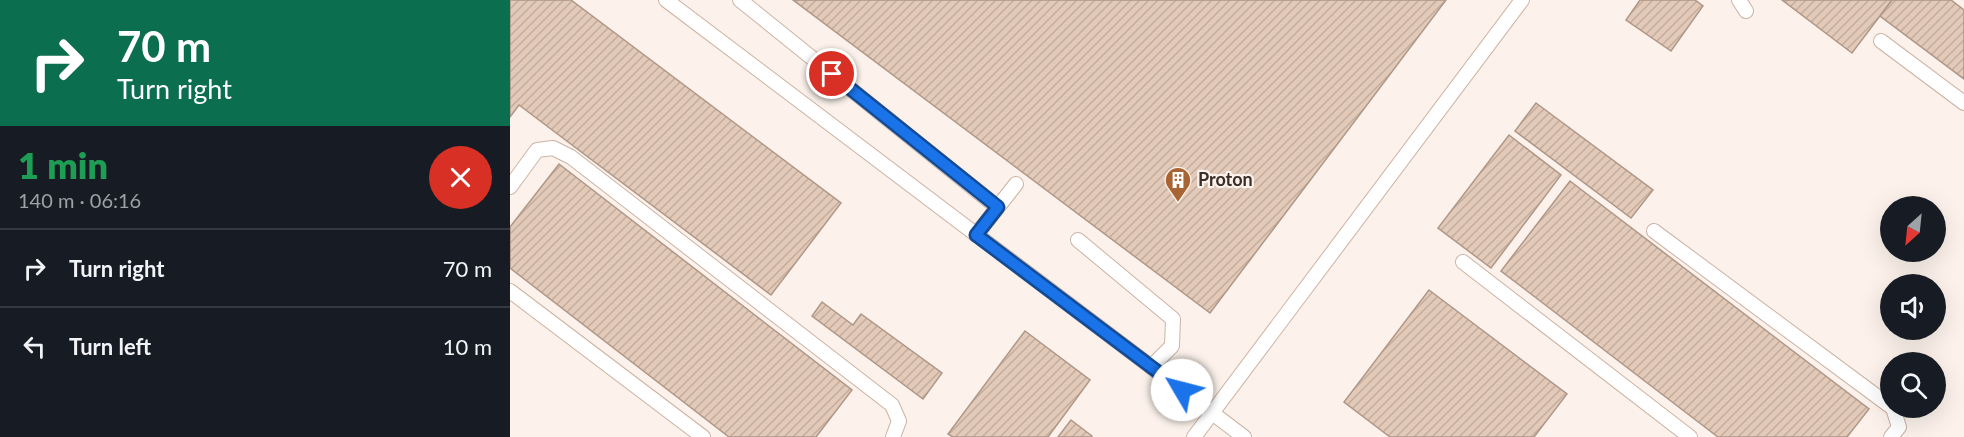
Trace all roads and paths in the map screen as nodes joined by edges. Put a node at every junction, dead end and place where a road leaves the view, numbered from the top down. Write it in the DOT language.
graph roads {
  1 [pos="666,0"];
  2 [pos="740,0"];
  3 [pos="1522,0"];
  4 [pos="1881,41"];
  5 [pos="1964,103"];
  6 [pos="1016,184"];
  7 [pos="510,187"];
  8 [pos="998,207"];
  9 [pos="1654,231"];
  10 [pos="976,235"];
  11 [pos="1078,240"];
  12 [pos="1463,262"];
  13 [pos="510,291"];
  14 [pos="1151,367"];
  15 [pos="1880,399"];
  16 [pos="1212,413"];
  17 [pos="1895,418"];
  18 [pos="703,437"];
  19 [pos="893,437"];
  20 [pos="1194,437"];
  21 [pos="1244,437"];
  22 [pos="1690,437"];
  23 [pos="1891,437"];
  1 -- 10 [label="lane"];
  2 -- 8 [label="lane"];
  3 -- 16 [label="lane"];
  4 -- 5 [label="lane"];
  6 -- 8 [label="lane"];
  7 -- 19 [label="lane"];
  8 -- 10 [label="lane"];
  9 -- 15 [label="lane"];
  10 -- 14 [label="lane"];
  11 -- 14 [label="lane"];
  12 -- 22 [label="lane"];
  13 -- 18 [label="lane"];
  14 -- 16 [label="lane"];
  16 -- 20 [label="lane"];
  16 -- 21 [label="lane"];
  17 -- 23 [label="lane"];
}
